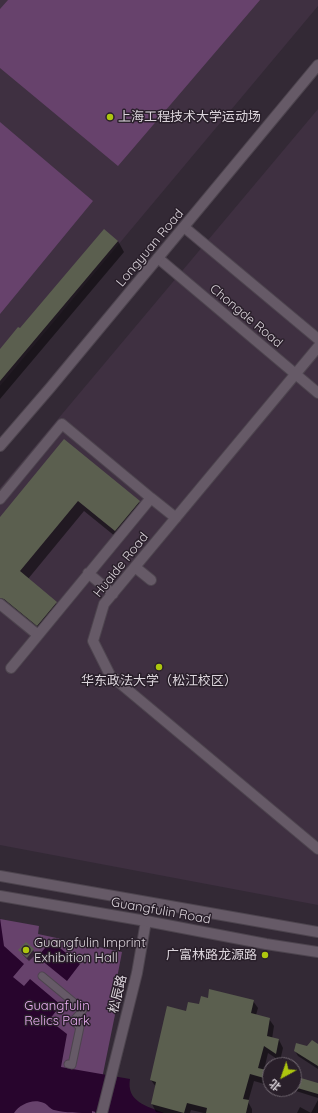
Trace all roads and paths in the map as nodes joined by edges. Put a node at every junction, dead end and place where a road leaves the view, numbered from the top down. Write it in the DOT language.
graph roads {
  1 [pos="318,65"];
  2 [pos="184,227"];
  3 [pos="158,258"];
  4 [pos="318,339"];
  5 [pos="318,347"];
  6 [pos="296,375"];
  7 [pos="318,393"];
  8 [pos="0,446"];
  9 [pos="151,498"];
  10 [pos="0,500"];
  11 [pos="176,518"];
  12 [pos="135,567"];
  13 [pos="88,573"];
  14 [pos="151,580"];
  15 [pos="113,594"];
  16 [pos="0,604"];
  17 [pos="38,635"];
  18 [pos="11,668"];
  19 [pos="318,848"];
  20 [pos="0,876"];
  21 [pos="0,896"];
  22 [pos="146,921"];
  23 [pos="318,932"];
  24 [pos="318,952"];
  25 [pos="42,976"];
  26 [pos="68,1064"];
  27 [pos="102,1113"];
  1 -- 2 [label="street, Longyuan Road"];
  2 -- 3 [label="street, Longyuan Road"];
  2 -- 4 [label="street"];
  3 -- 6 [label="street, Chongde Road"];
  3 -- 8 [label="street, Longyuan Road"];
  5 -- 6 [label="street, Huaide Road"];
  6 -- 7 [label="street, Chongde Road"];
  6 -- 11 [label="street, Huaide Road"];
  9 -- 10 [label="street"];
  9 -- 11 [label="street"];
  9 -- 13 [label="street"];
  11 -- 12 [label="street, Huaide Road"];
  12 -- 14 [label="street"];
  12 -- 15 [label="street, Huaide Road"];
  13 -- 15 [label="street"];
  13 -- 17 [label="street"];
  15 -- 19 [label="street, Huaide Road"];
  16 -- 17 [label="street"];
  17 -- 18 [label="street"];
  20 -- 23 [label="street, Guangfulin Road"];
  21 -- 22 [label="street, Guangfulin Road"];
  22 -- 24 [label="street, Guangfulin Road"];
  22 -- 27 [label="street, 松辰路"];
  25 -- 26 [label="street"];
}
